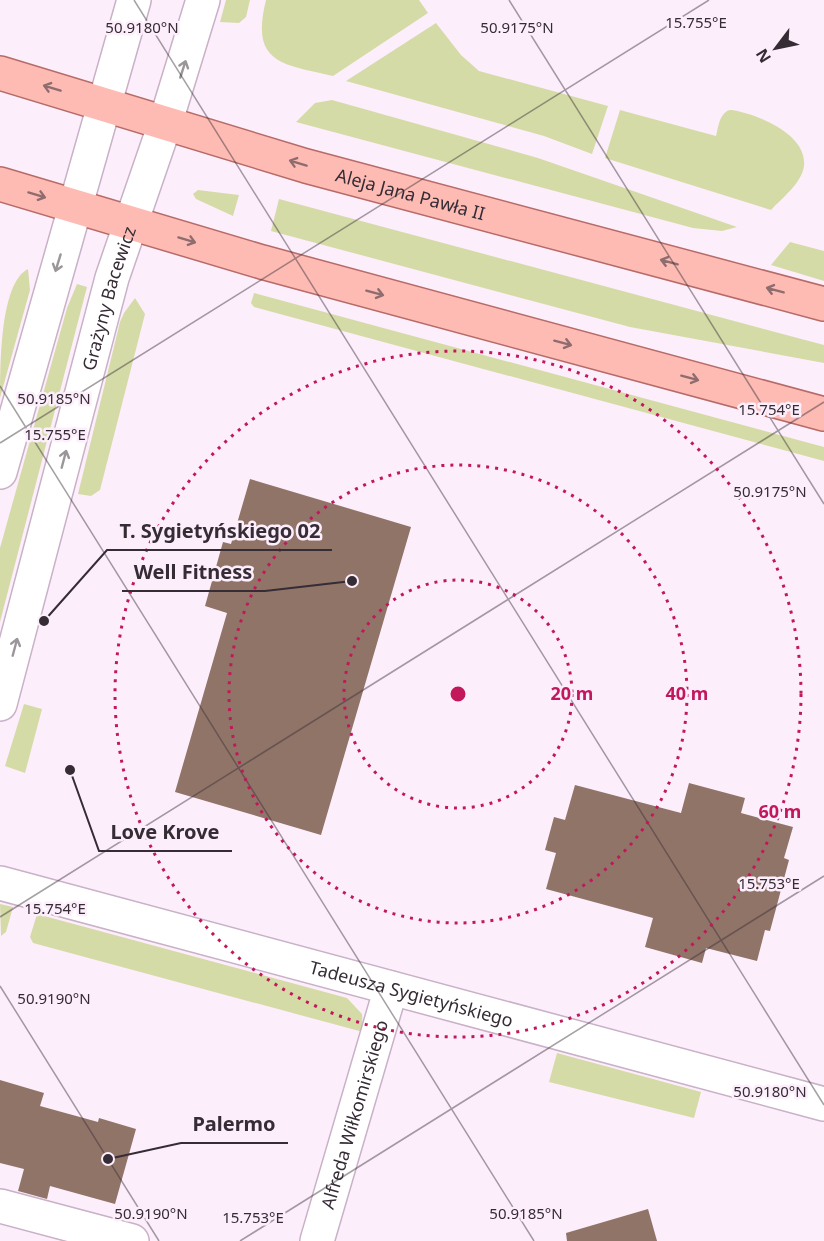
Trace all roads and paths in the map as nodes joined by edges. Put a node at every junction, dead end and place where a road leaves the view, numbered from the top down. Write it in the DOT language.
graph roads {
  1 [pos="134,0"];
  2 [pos="202,0"];
  3 [pos="0,73"];
  4 [pos="105,104"];
  5 [pos="165,124"];
  6 [pos="0,184"];
  7 [pos="75,207"];
  8 [pos="131,224"];
  9 [pos="824,303"];
  10 [pos="824,414"];
  11 [pos="0,472"];
  12 [pos="0,704"];
  13 [pos="0,883"];
  14 [pos="391,988"];
  15 [pos="824,1104"];
  16 [pos="0,1206"];
  17 [pos="132,1241"];
  18 [pos="317,1241"];
  1 -- 4 [label="street"];
  5 -- 2 [label="street, Grażyny Bacewicz, one-way"];
  4 -- 3 [label="main road, Aleja Jana Pawła II, one-way"];
  4 -- 5 [label="main road, Aleja Jana Pawła II"];
  4 -- 7 [label="street"];
  5 -- 8 [label="street, Grażyny Bacewicz"];
  9 -- 5 [label="main road, Aleja Jana Pawła II, one-way"];
  6 -- 7 [label="main road, one-way"];
  7 -- 8 [label="main road"];
  7 -- 11 [label="street, one-way"];
  8 -- 10 [label="main road, one-way"];
  12 -- 8 [label="street, Grażyny Bacewicz, one-way"];
  13 -- 14 [label="street, Tadeusza Sygietyńskiego"];
  14 -- 15 [label="street, Tadeusza Sygietyńskiego"];
  14 -- 18 [label="street, Alfreda Wiłkomirskiego"];
  16 -- 17 [label="street"];
}
